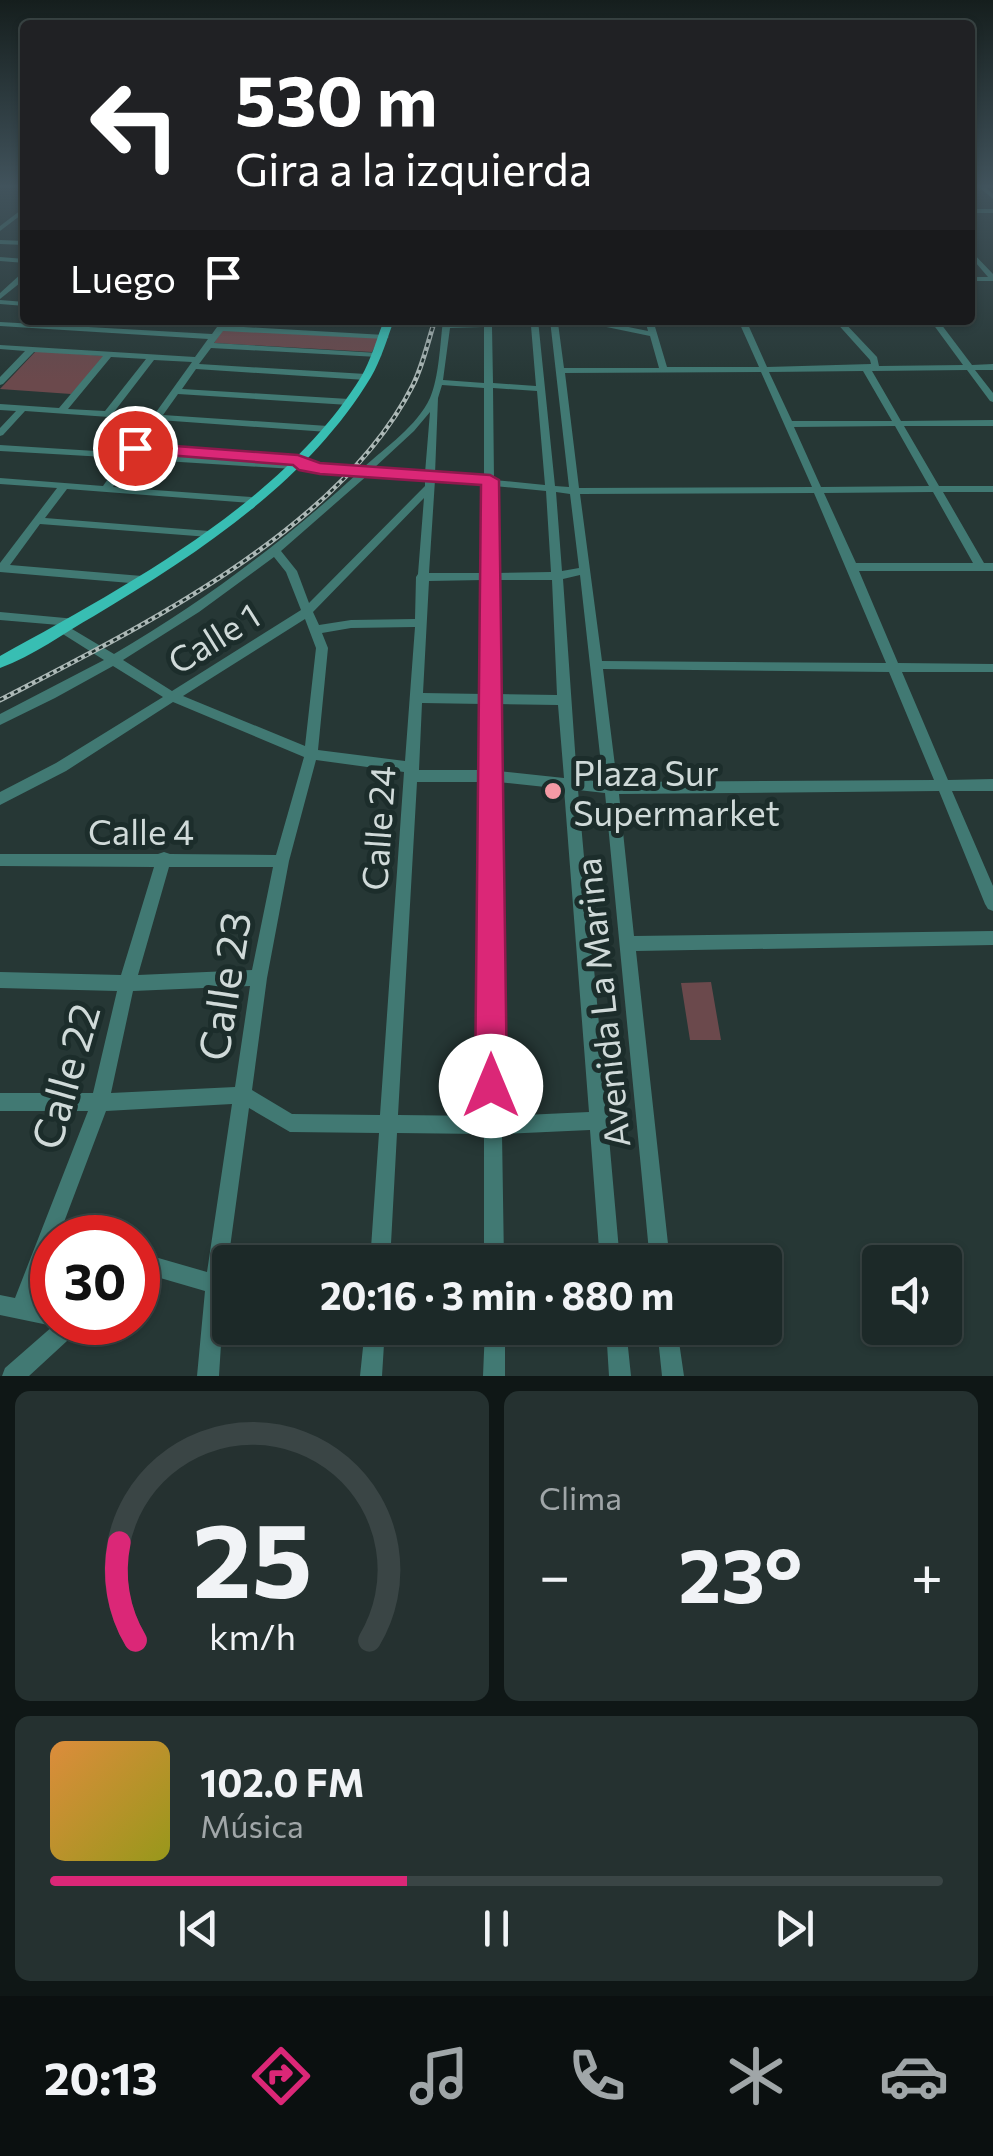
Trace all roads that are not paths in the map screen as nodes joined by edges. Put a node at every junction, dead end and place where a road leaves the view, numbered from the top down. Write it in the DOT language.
graph roads {
  1 [pos="975,258"];
  2 [pos="993,278"];
  3 [pos="20,280"];
  4 [pos="0,300"];
  5 [pos="12,303"];
  6 [pos="20,304"];
  7 [pos="0,314"];
  8 [pos="0,324"];
  9 [pos="96,325"];
  10 [pos="388,325"];
  11 [pos="447,325"];
  12 [pos="488,325"];
  13 [pos="534,325"];
  14 [pos="555,325"];
  15 [pos="607,325"];
  16 [pos="650,325"];
  17 [pos="744,325"];
  18 [pos="843,325"];
  19 [pos="938,325"];
  20 [pos="92,330"];
  21 [pos="217,332"];
  22 [pos="653,334"];
  23 [pos="385,337"];
  24 [pos="0,348"];
  25 [pos="32,350"];
  26 [pos="72,352"];
  27 [pos="109,354"];
  28 [pos="378,355"];
  29 [pos="152,357"];
  30 [pos="195,363"];
  31 [pos="968,367"];
  32 [pos="993,367"];
  33 [pos="664,368"];
  34 [pos="763,368"];
  35 [pos="866,368"];
  36 [pos="559,371"];
  37 [pos="366,378"];
  38 [pos="0,382"];
  39 [pos="437,382"];
  40 [pos="489,386"];
  41 [pos="540,389"];
  42 [pos="176,391"];
  43 [pos="992,397"];
  44 [pos="434,399"];
  45 [pos="349,402"];
  46 [pos="0,407"];
  47 [pos="23,408"];
  48 [pos="61,411"];
  49 [pos="108,414"];
  50 [pos="157,417"];
  51 [pos="993,423"];
  52 [pos="788,424"];
  53 [pos="895,424"];
  54 [pos="328,428"];
  55 [pos="0,436"];
  56 [pos="0,448"];
  57 [pos="132,452"];
  58 [pos="298,465"];
  59 [pos="367,470"];
  60 [pos="490,480"];
  61 [pos="6,482"];
  62 [pos="429,482"];
  63 [pos="550,485"];
  64 [pos="64,486"];
  65 [pos="106,489"];
  66 [pos="815,489"];
  67 [pos="993,489"];
  68 [pos="936,490"];
  69 [pos="576,491"];
  70 [pos="0,497"];
  71 [pos="251,500"];
  72 [pos="38,521"];
  73 [pos="209,534"];
  74 [pos="277,553"];
  75 [pos="851,567"];
  76 [pos="987,567"];
  77 [pos="1,568"];
  78 [pos="583,571"];
  79 [pos="557,576"];
  80 [pos="490,577"];
  81 [pos="422,578"];
  82 [pos="142,580"];
  83 [pos="308,612"];
  84 [pos="0,616"];
  85 [pos="420,623"];
  86 [pos="67,625"];
  87 [pos="314,630"];
  88 [pos="116,659"];
  89 [pos="0,662"];
  90 [pos="594,665"];
  91 [pos="891,668"];
  92 [pos="993,668"];
  93 [pos="173,698"];
  94 [pos="416,698"];
  95 [pos="494,698"];
  96 [pos="564,700"];
  97 [pos="0,720"];
  98 [pos="311,754"];
  99 [pos="413,772"];
  100 [pos="492,776"];
  101 [pos="573,782"];
  102 [pos="993,785"];
  103 [pos="942,786"];
  104 [pos="612,788"];
  105 [pos="0,799"];
  106 [pos="164,858"];
  107 [pos="0,860"];
  108 [pos="282,861"];
  109 [pos="993,904"];
  110 [pos="993,938"];
  111 [pos="627,944"];
  112 [pos="259,978"];
  113 [pos="0,980"];
  114 [pos="127,983"];
  115 [pos="244,1095"];
  116 [pos="0,1102"];
  117 [pos="100,1102"];
  118 [pos="601,1121"];
  119 [pos="390,1125"];
  120 [pos="491,1125"];
  121 [pos="227,1245"];
  122 [pos="381,1245"];
  123 [pos="494,1245"];
  124 [pos="609,1245"];
  125 [pos="658,1245"];
  126 [pos="160,1269"];
  127 [pos="212,1284"];
  128 [pos="10,1307"];
  129 [pos="47,1345"];
  130 [pos="213,1345"];
  131 [pos="374,1345"];
  132 [pos="494,1345"];
  133 [pos="617,1345"];
  134 [pos="669,1345"];
  135 [pos="12,1376"];
  136 [pos="208,1376"];
  137 [pos="371,1376"];
  138 [pos="494,1376"];
  139 [pos="620,1376"];
  140 [pos="673,1376"];
  1 -- 2 [label="street"];
  3 -- 4 [label="street"];
  4 -- 5 [label="street"];
  5 -- 6 [label="street"];
  5 -- 7 [label="street"];
  8 -- 20 [label="street"];
  9 -- 20 [label="street"];
  10 -- 23 [label="main road"];
  11 -- 39 [label="street, Calle 24"];
  12 -- 40 [label="street"];
  13 -- 41 [label="street, Avenida La Marina"];
  14 -- 36 [label="street, Avenida La Marina"];
  15 -- 22 [label="street"];
  16 -- 22 [label="street"];
  17 -- 34 [label="street"];
  18 -- 35 [label="street"];
  19 -- 31 [label="street"];
  20 -- 21 [label="street"];
  20 -- 26 [label="street"];
  21 -- 23 [label="street"];
  21 -- 28 [label="street"];
  21 -- 30 [label="street"];
  22 -- 33 [label="street"];
  23 -- 28 [label="main road"];
  24 -- 25 [label="street"];
  25 -- 26 [label="street"];
  25 -- 38 [label="street"];
  26 -- 27 [label="street"];
  27 -- 29 [label="street"];
  27 -- 48 [label="street"];
  28 -- 37 [label="main road"];
  29 -- 30 [label="street"];
  29 -- 49 [label="street"];
  30 -- 37 [label="street"];
  30 -- 42 [label="street"];
  31 -- 32 [label="street"];
  31 -- 35 [label="street"];
  31 -- 43 [label="street"];
  33 -- 34 [label="street"];
  33 -- 36 [label="street"];
  34 -- 35 [label="street"];
  34 -- 52 [label="street"];
  35 -- 53 [label="street"];
  36 -- 69 [label="street, Avenida La Marina"];
  37 -- 45 [label="main road"];
  39 -- 40 [label="street"];
  39 -- 44 [label="street, Calle 24"];
  40 -- 41 [label="street"];
  40 -- 60 [label="street"];
  41 -- 63 [label="street, Avenida La Marina"];
  42 -- 45 [label="street"];
  42 -- 50 [label="street"];
  44 -- 59 [label="street"];
  44 -- 62 [label="street, Calle 24"];
  45 -- 54 [label="main road"];
  46 -- 47 [label="street"];
  47 -- 48 [label="street"];
  47 -- 55 [label="street"];
  48 -- 49 [label="street"];
  49 -- 50 [label="street"];
  50 -- 54 [label="street"];
  50 -- 57 [label="street"];
  51 -- 53 [label="street"];
  52 -- 53 [label="street"];
  52 -- 66 [label="street"];
  53 -- 68 [label="street"];
  54 -- 58 [label="main road"];
  55 -- 57 [label="street"];
  56 -- 57 [label="street"];
  57 -- 58 [label="street"];
  57 -- 65 [label="street"];
  58 -- 59 [label="street"];
  58 -- 71 [label="main road"];
  59 -- 62 [label="street"];
  59 -- 74 [label="street"];
  60 -- 62 [label="street"];
  60 -- 63 [label="street"];
  60 -- 80 [label="street"];
  61 -- 64 [label="street"];
  61 -- 70 [label="street"];
  62 -- 81 [label="street, Calle 24"];
  62 -- 83 [label="street, Calle 1"];
  63 -- 69 [label="street"];
  63 -- 79 [label="street, Avenida La Marina"];
  64 -- 65 [label="street"];
  64 -- 72 [label="street"];
  65 -- 71 [label="street"];
  66 -- 68 [label="street"];
  66 -- 69 [label="street"];
  66 -- 75 [label="street"];
  67 -- 68 [label="street"];
  68 -- 76 [label="street"];
  69 -- 78 [label="street, Avenida La Marina"];
  71 -- 73 [label="main road"];
  72 -- 73 [label="street"];
  72 -- 77 [label="street"];
  73 -- 82 [label="main road"];
  74 -- 83 [label="street, Calle 23"];
  74 -- 88 [label="street"];
  75 -- 76 [label="street"];
  75 -- 91 [label="street"];
  77 -- 82 [label="street"];
  78 -- 79 [label="street"];
  78 -- 90 [label="street, Avenida La Marina"];
  79 -- 80 [label="street"];
  79 -- 96 [label="street, Avenida La Marina"];
  80 -- 81 [label="street"];
  80 -- 95 [label="street"];
  81 -- 85 [label="street, Calle 24"];
  82 -- 86 [label="main road"];
  83 -- 87 [label="street, Calle 23"];
  83 -- 93 [label="street, Calle 1"];
  84 -- 86 [label="street"];
  85 -- 87 [label="street"];
  85 -- 94 [label="street, Calle 24"];
  86 -- 88 [label="street"];
  86 -- 89 [label="main road"];
  87 -- 98 [label="street, Calle 23"];
  88 -- 93 [label="street"];
  88 -- 97 [label="street"];
  90 -- 91 [label="street"];
  90 -- 104 [label="street, Avenida La Marina"];
  91 -- 92 [label="street"];
  91 -- 103 [label="street"];
  93 -- 98 [label="street"];
  93 -- 105 [label="street, Calle 1"];
  94 -- 95 [label="street"];
  94 -- 99 [label="street, Calle 24"];
  95 -- 96 [label="street"];
  95 -- 100 [label="street"];
  96 -- 101 [label="street, Avenida La Marina"];
  98 -- 99 [label="street"];
  98 -- 108 [label="street, Calle 23"];
  99 -- 100 [label="street"];
  99 -- 119 [label="street, Calle 24"];
  100 -- 101 [label="street"];
  100 -- 120 [label="street"];
  101 -- 104 [label="street"];
  101 -- 118 [label="street, Avenida La Marina"];
  102 -- 103 [label="street"];
  103 -- 104 [label="street"];
  103 -- 109 [label="street"];
  104 -- 111 [label="street, Avenida La Marina"];
  106 -- 107 [label="street, Calle 4"];
  106 -- 108 [label="street, Calle 4"];
  106 -- 114 [label="street, Calle 22"];
  108 -- 112 [label="street, Calle 23"];
  110 -- 111 [label="street"];
  111 -- 125 [label="street, Avenida La Marina"];
  112 -- 114 [label="street"];
  112 -- 115 [label="street, Calle 23"];
  113 -- 114 [label="street"];
  114 -- 117 [label="street, Calle 22"];
  115 -- 117 [label="street"];
  115 -- 119 [label="street"];
  115 -- 121 [label="street, Calle 23"];
  116 -- 117 [label="street"];
  117 -- 128 [label="street, Calle 22"];
  118 -- 120 [label="street"];
  118 -- 124 [label="street, Avenida La Marina"];
  119 -- 120 [label="street"];
  119 -- 122 [label="street, Calle 24"];
  120 -- 123 [label="street"];
  126 -- 127 [label="street"];
  129 -- 135 [label="street"];
  130 -- 136 [label="street, Calle 23"];
  131 -- 137 [label="street"];
  132 -- 138 [label="street"];
  133 -- 139 [label="street"];
  134 -- 140 [label="street"];
}
